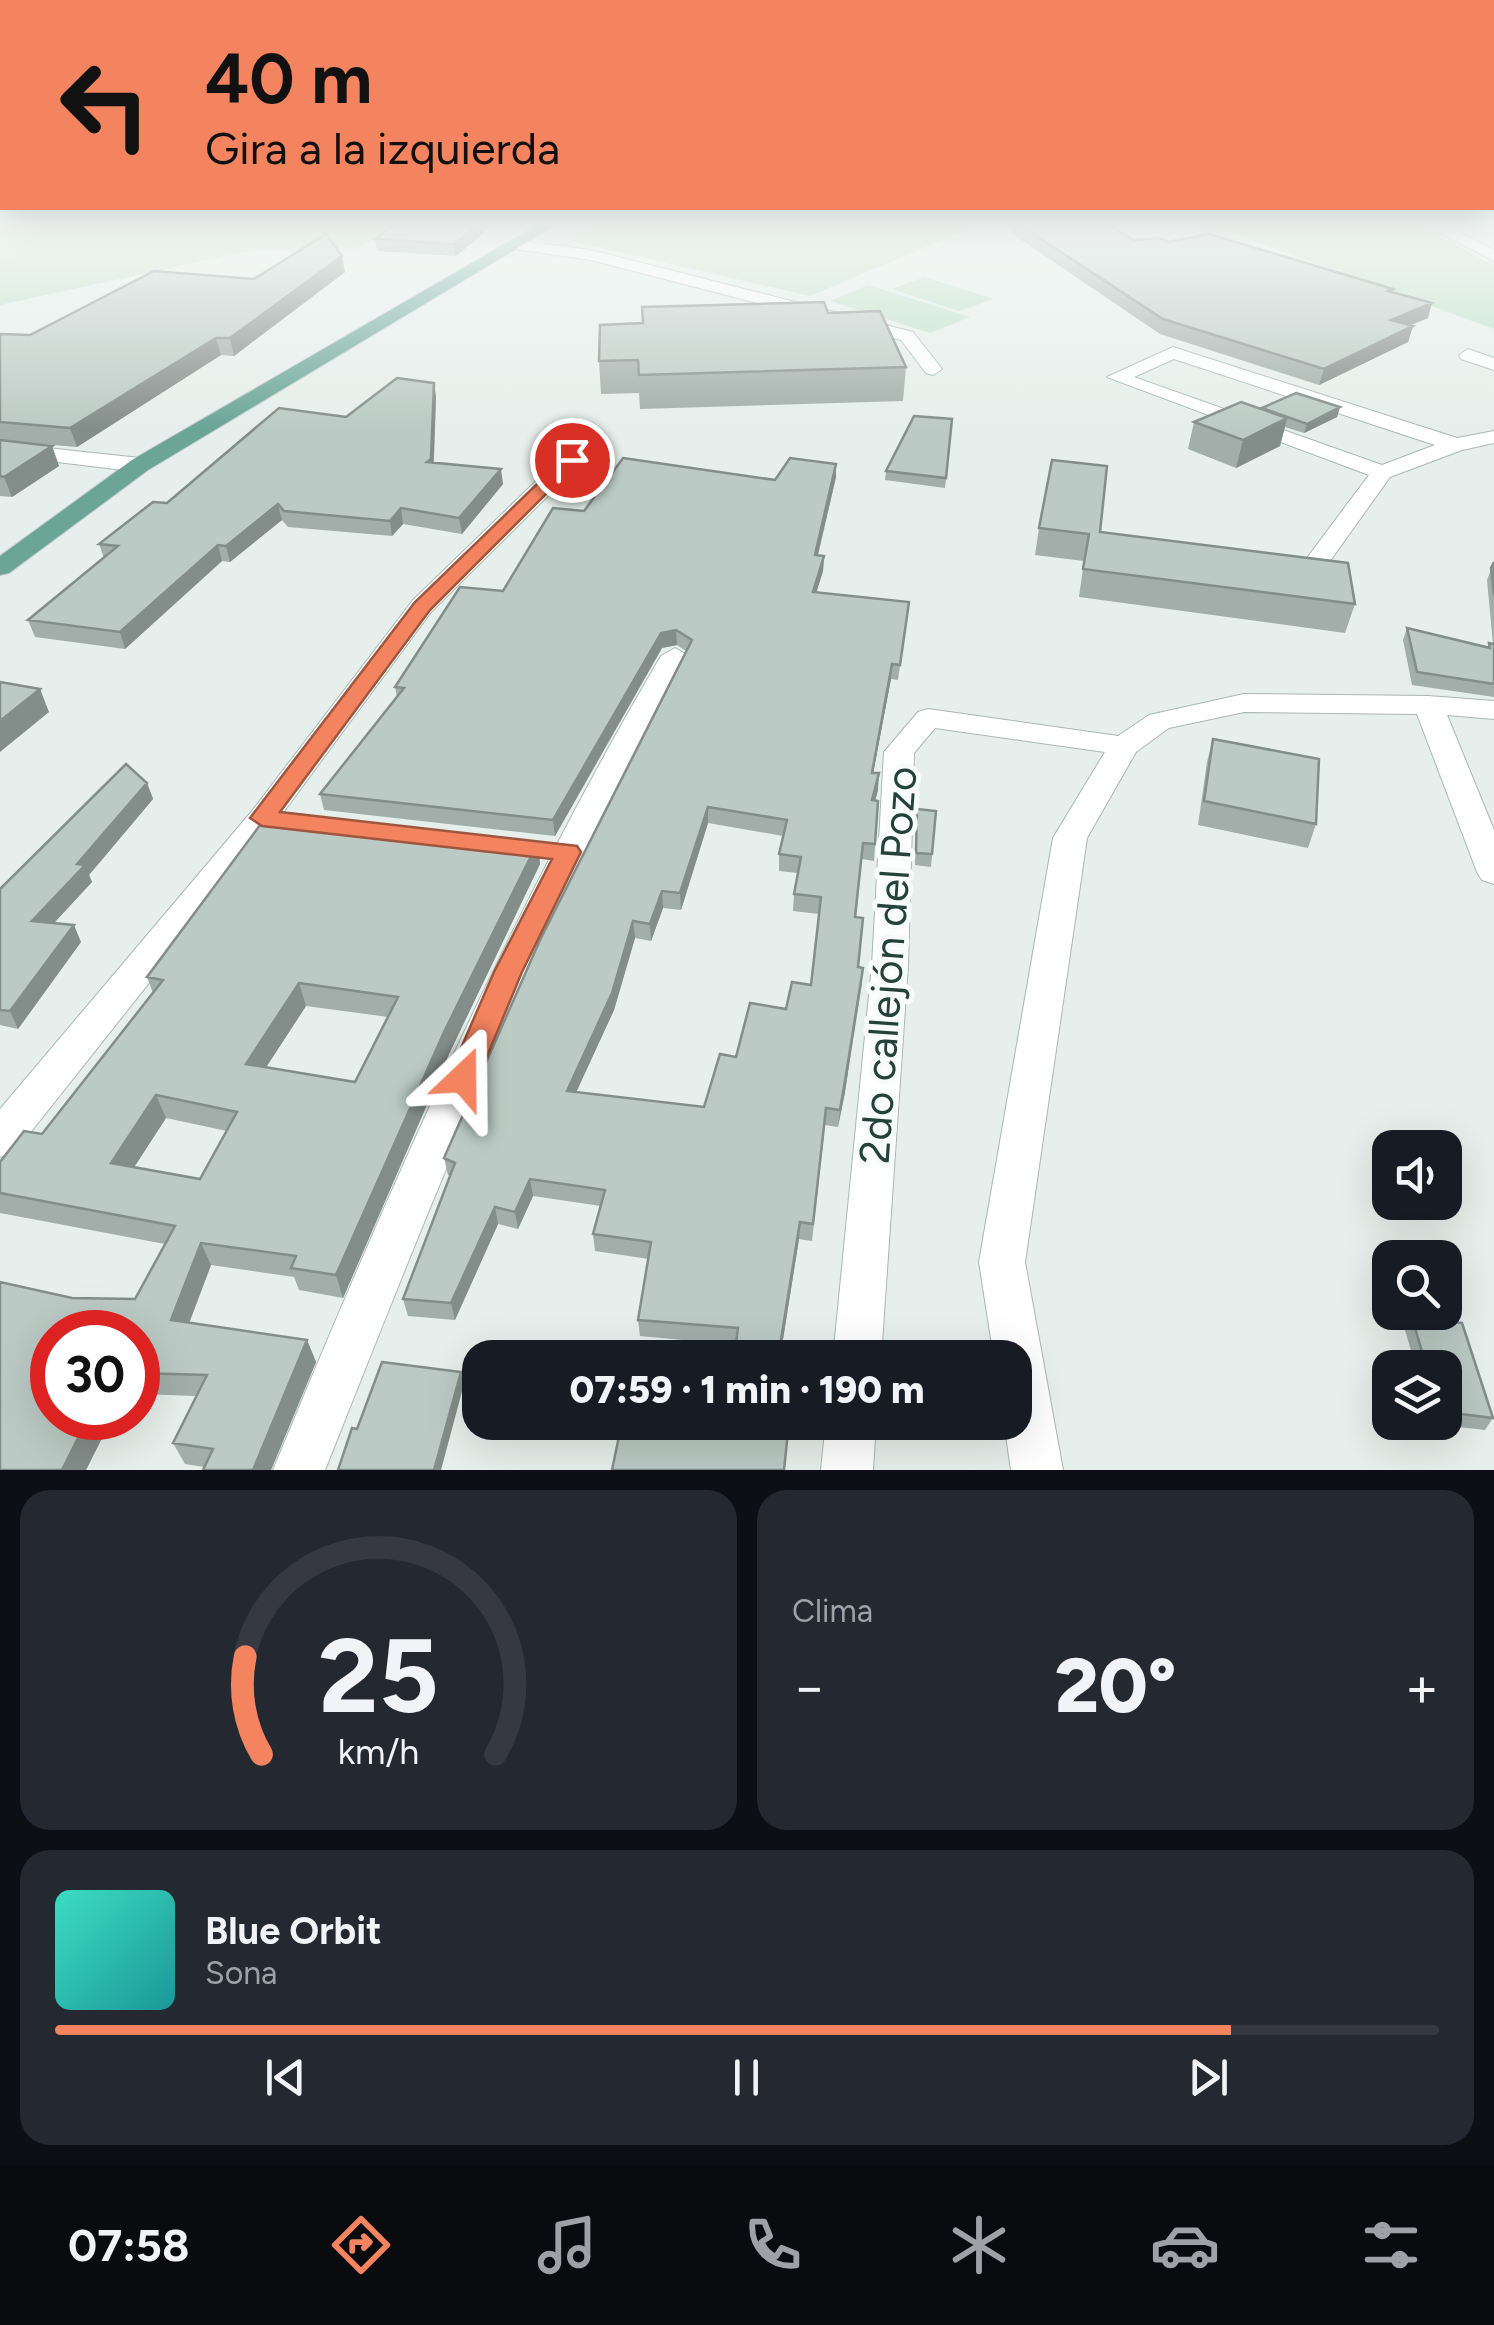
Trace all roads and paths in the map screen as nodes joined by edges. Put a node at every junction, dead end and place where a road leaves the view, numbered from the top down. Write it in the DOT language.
graph roads {
  1 [pos="441,292"];
  2 [pos="736,292"];
  3 [pos="1468,355"];
  4 [pos="1494,364"];
  5 [pos="933,370"];
  6 [pos="1494,437"];
  7 [pos="1456,445"];
  8 [pos="0,449"];
  9 [pos="572,460"];
  10 [pos="140,465"];
  11 [pos="1382,472"];
  12 [pos="0,568"];
  13 [pos="1312,570"];
  14 [pos="674,656"];
  15 [pos="1428,705"];
  16 [pos="1494,710"];
  17 [pos="1124,746"];
  18 [pos="262,818"];
  19 [pos="301,822"];
  20 [pos="1494,872"];
  21 [pos="0,1139"];
  22 [pos="859,1340"];
  23 [pos="850,1440"];
  24 [pos="299,1470"];
  25 [pos="847,1470"];
  26 [pos="1038,1470"];
  1 -- 10 [label="main road"];
  2 -- 5 [label="street"];
  3 -- 4 [label="street"];
  6 -- 7 [label="street"];
  7 -- 11 [label="street"];
  7 -- 11 [label="street"];
  8 -- 10 [label="street"];
  9 -- 18 [label="street"];
  10 -- 12 [label="main road"];
  11 -- 13 [label="street"];
  14 -- 24 [label="street"];
  15 -- 16 [label="street"];
  15 -- 17 [label="street"];
  15 -- 20 [label="street"];
  17 -- 22 [label="street, 2do callejón del Pozo"];
  17 -- 26 [label="street"];
  18 -- 19 [label="street"];
  18 -- 21 [label="street"];
  23 -- 25 [label="street"];
}
